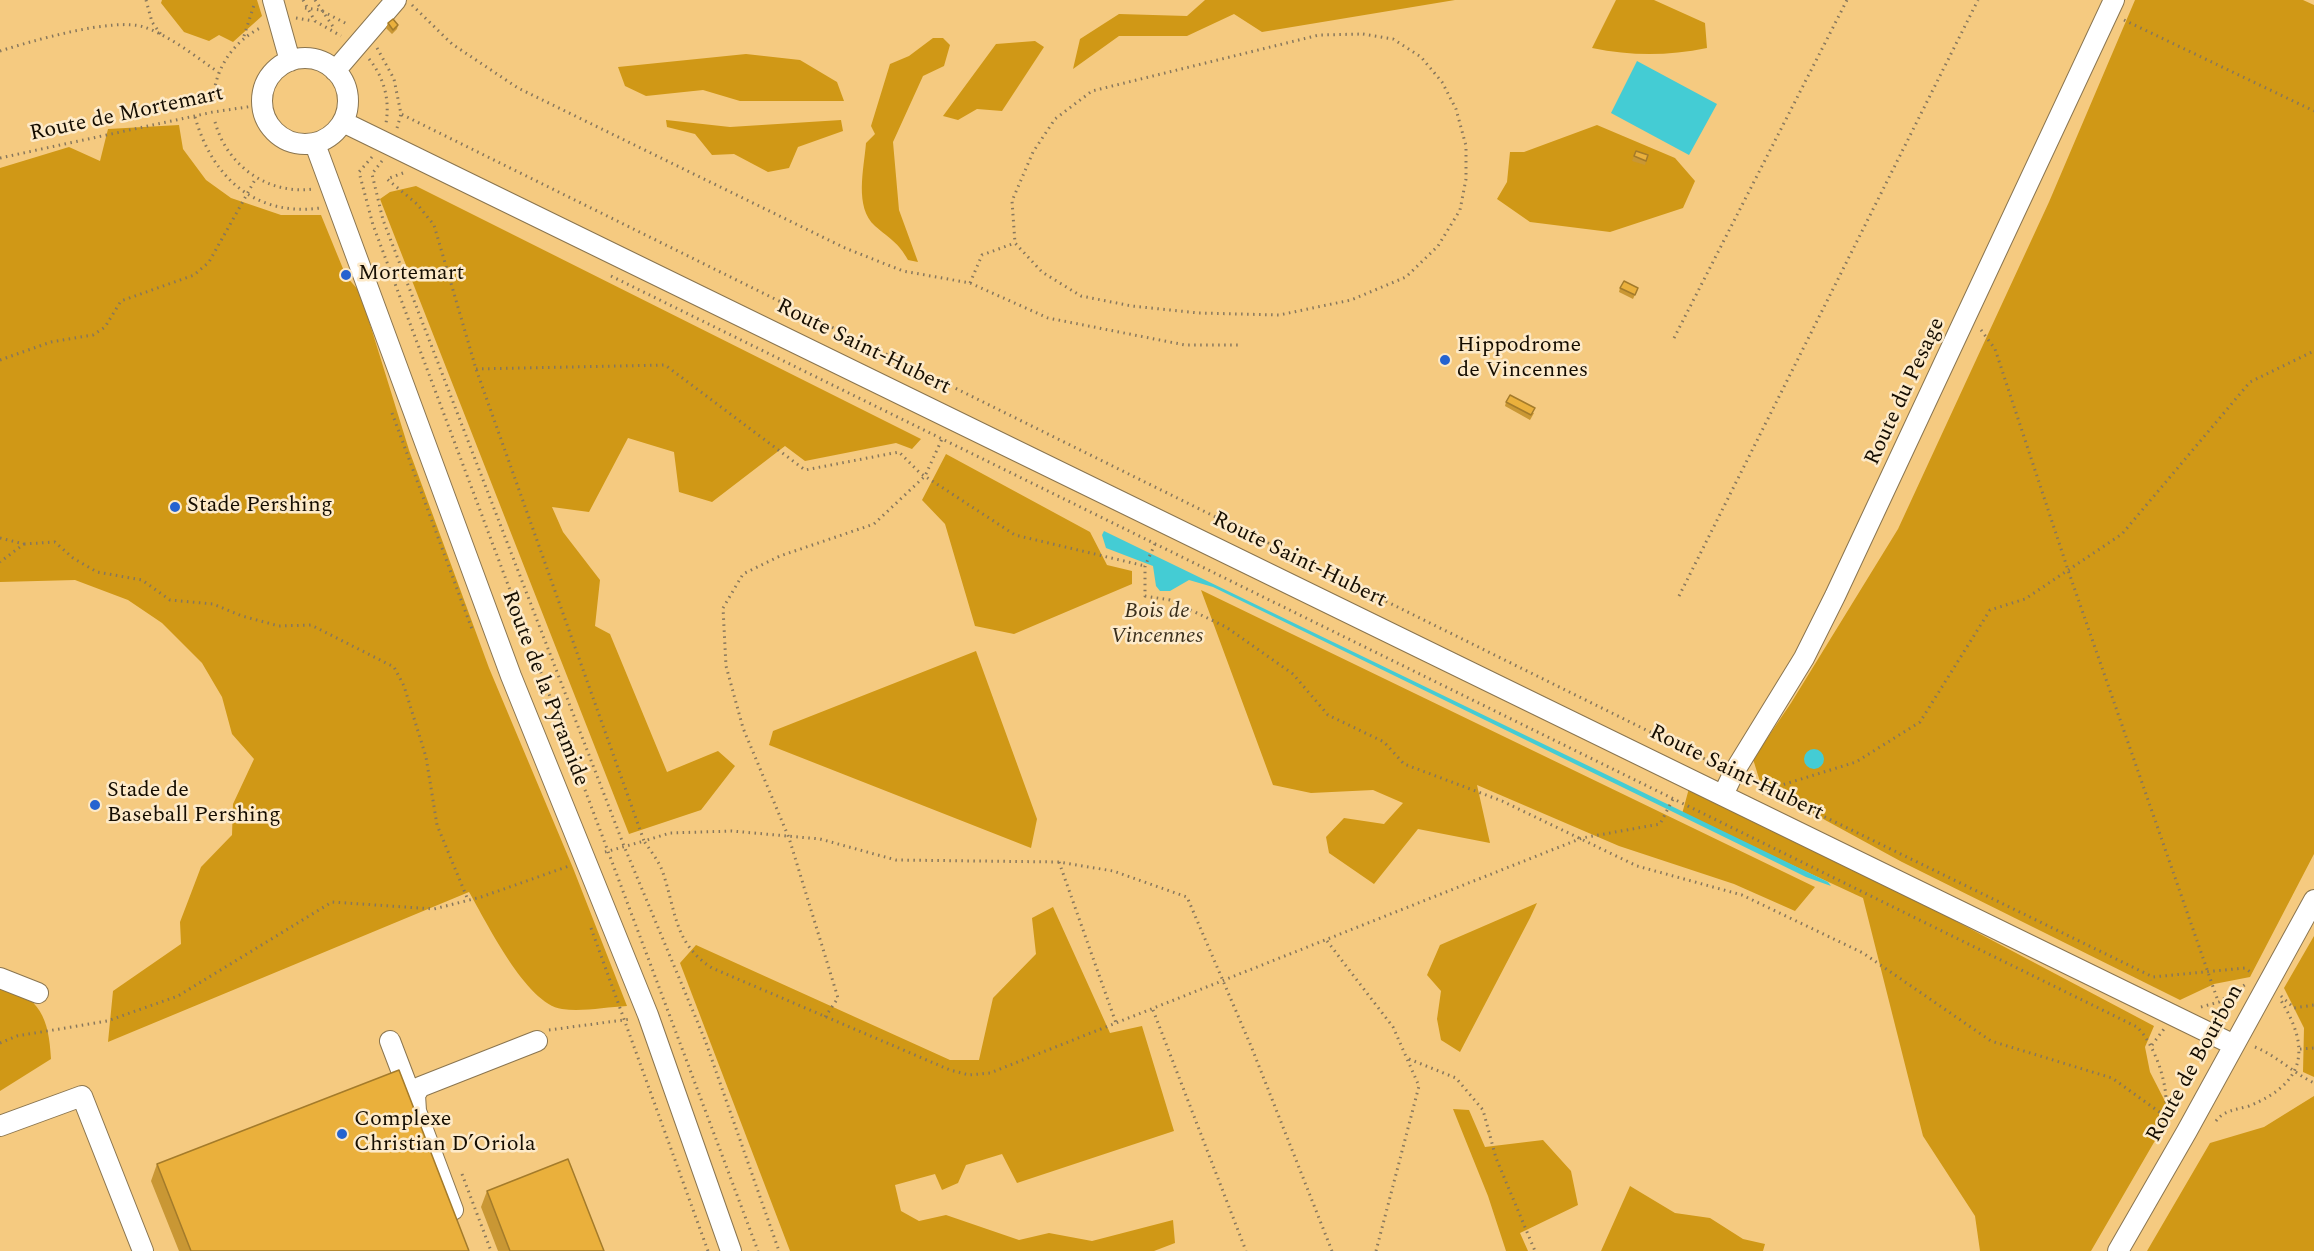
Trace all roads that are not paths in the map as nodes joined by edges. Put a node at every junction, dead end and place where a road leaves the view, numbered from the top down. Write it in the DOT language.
graph roads {
  1 [pos="273,0"];
  2 [pos="396,0"];
  3 [pos="2111,6"];
  4 [pos="290,61"];
  5 [pos="335,70"];
  6 [pos="343,122"];
  7 [pos="315,144"];
  8 [pos="1723,795"];
  9 [pos="2314,900"];
  10 [pos="0,978"];
  11 [pos="38,993"];
  12 [pos="390,1041"];
  13 [pos="537,1041"];
  14 [pos="2234,1045"];
  15 [pos="414,1104"];
  16 [pos="0,1126"];
  17 [pos="453,1210"];
  18 [pos="143,1251"];
  19 [pos="730,1251"];
  20 [pos="2118,1251"];
  1 -- 4 [label="street"];
  2 -- 5 [label="street"];
  3 -- 8 [label="street, Route du Pesage"];
  4 -- 5 [label="street"];
  4 -- 7 [label="street"];
  5 -- 6 [label="street"];
  6 -- 7 [label="street"];
  6 -- 8 [label="street, Route Saint-Hubert"];
  7 -- 19 [label="street, Route de la Pyramide"];
  8 -- 14 [label="street, Route Saint-Hubert"];
  9 -- 14 [label="street, Route de Bourbon"];
  10 -- 11 [label="street"];
  12 -- 15 [label="street"];
  13 -- 15 [label="street"];
  14 -- 20 [label="street, Route de Bourbon"];
  15 -- 17 [label="street"];
  16 -- 18 [label="street"];
}
